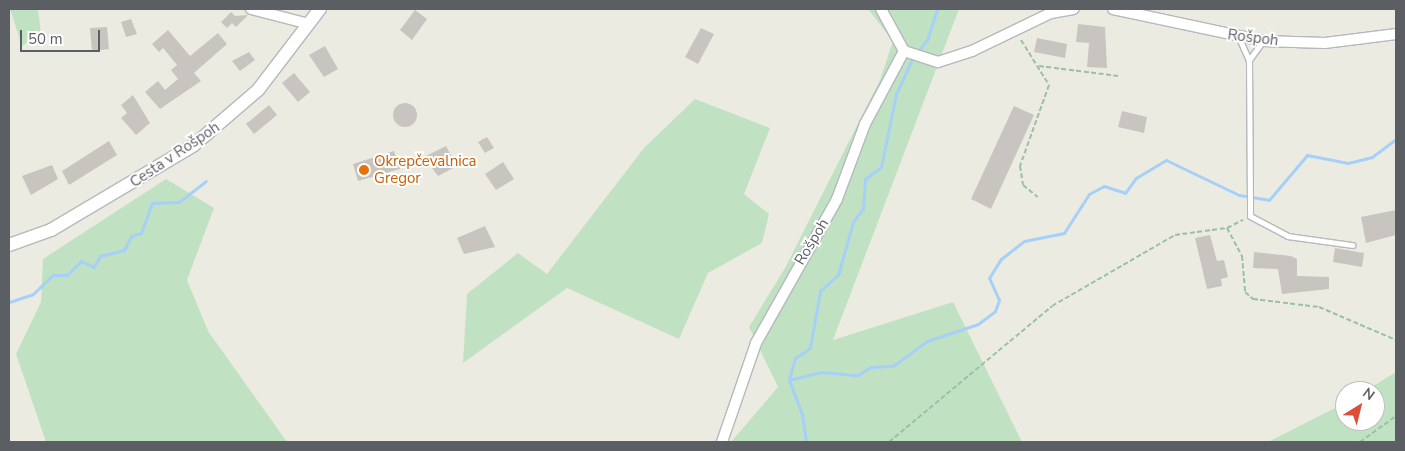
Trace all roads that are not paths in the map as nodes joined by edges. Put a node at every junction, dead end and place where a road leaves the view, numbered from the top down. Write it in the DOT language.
graph roads {
  1 [pos="251,9"];
  2 [pos="320,9"];
  3 [pos="881,9"];
  4 [pos="1074,9"];
  5 [pos="1113,9"];
  6 [pos="309,24"];
  7 [pos="1396,34"];
  8 [pos="1239,38"];
  9 [pos="1263,41"];
  10 [pos="907,53"];
  11 [pos="1249,60"];
  12 [pos="9,245"];
  13 [pos="1352,245"];
  14 [pos="722,442"];
  1 -- 6 [label="street"];
  2 -- 6 [label="street, Cesta v Rošpoh"];
  3 -- 10 [label="street"];
  4 -- 10 [label="street"];
  5 -- 8 [label="street, Rošpoh"];
  6 -- 12 [label="street, Cesta v Rošpoh"];
  7 -- 9 [label="street, Rošpoh"];
  8 -- 9 [label="street, Rošpoh"];
  8 -- 11 [label="lane"];
  9 -- 11 [label="lane"];
  10 -- 14 [label="street, Rošpoh"];
  11 -- 13 [label="lane"];
}
